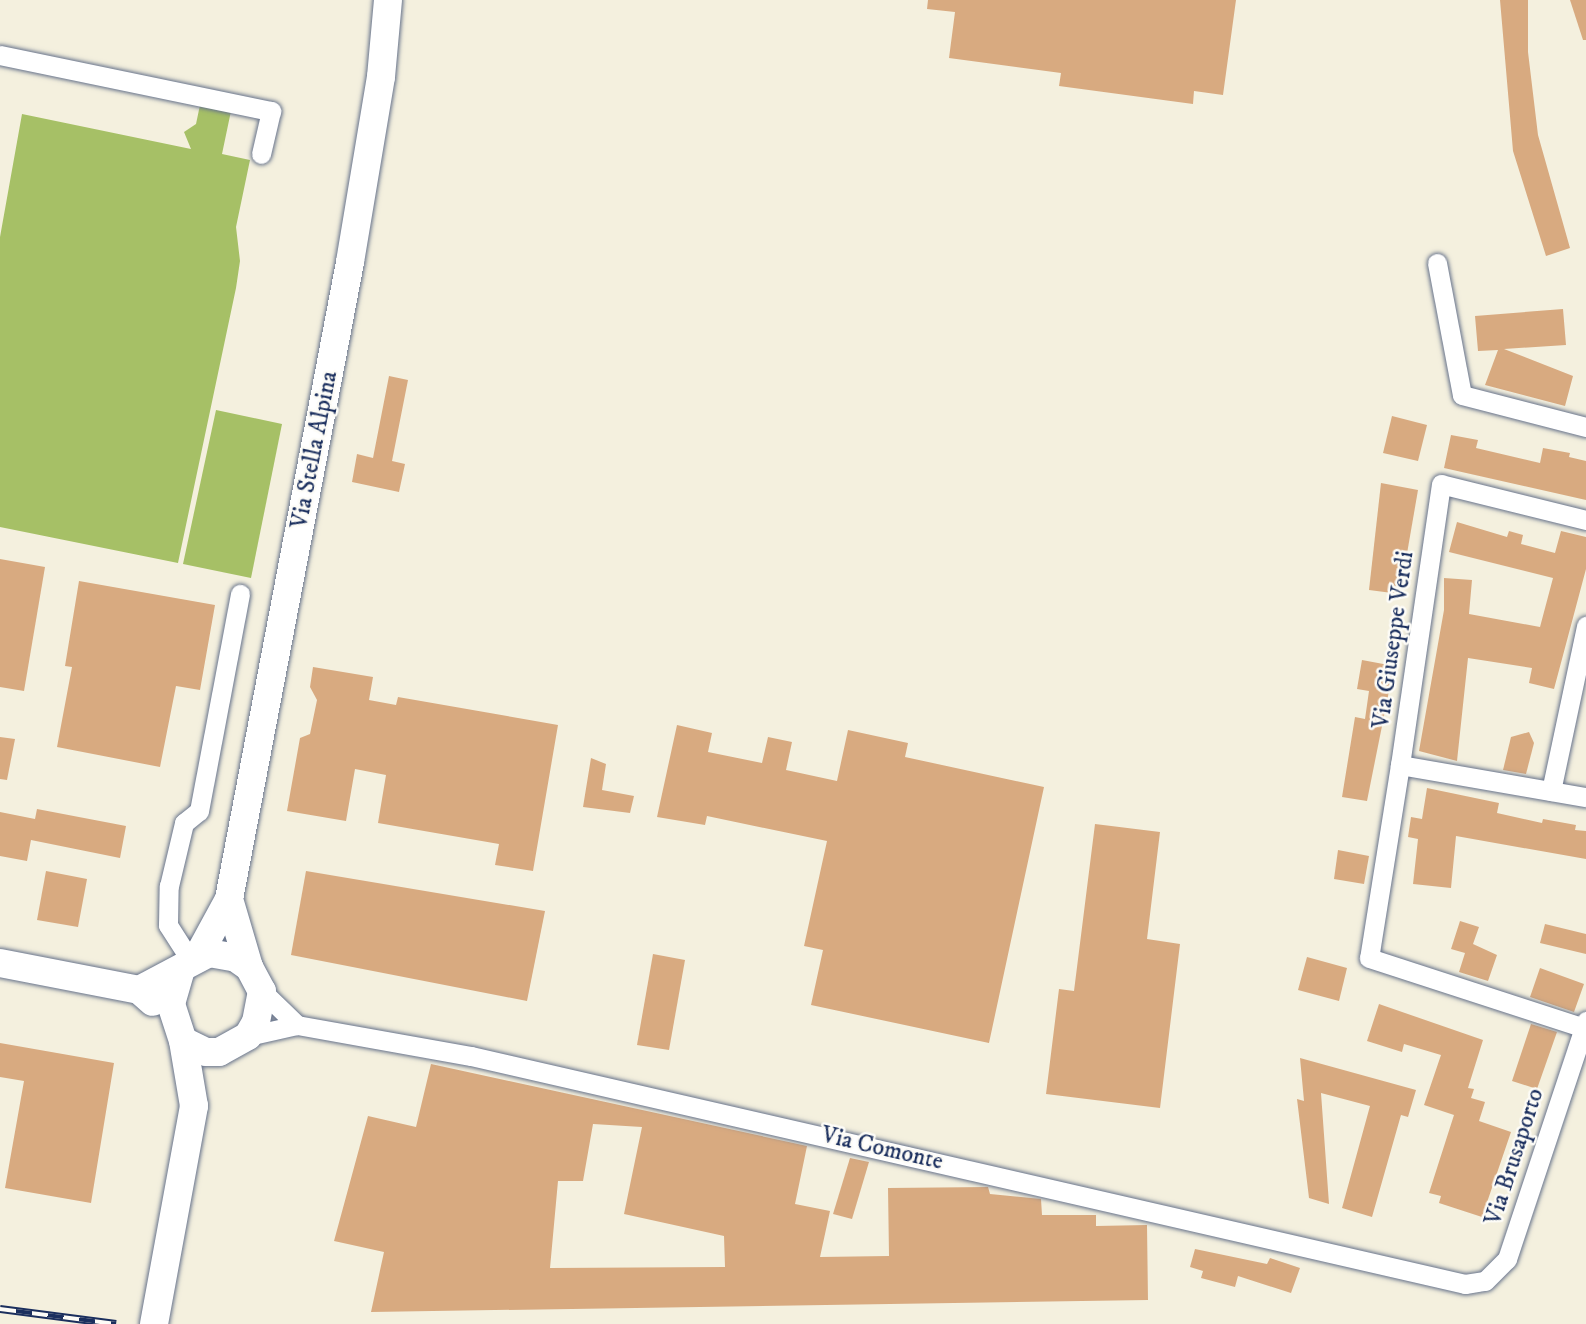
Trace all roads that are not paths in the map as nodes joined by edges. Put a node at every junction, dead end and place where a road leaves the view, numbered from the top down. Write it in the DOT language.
graph roads {
  1 [pos="388,5"];
  2 [pos="0,55"];
  3 [pos="261,154"];
  4 [pos="1437,263"];
  5 [pos="1586,427"];
  6 [pos="1586,520"];
  7 [pos="240,594"];
  8 [pos="1586,626"];
  9 [pos="1400,765"];
  10 [pos="1551,791"];
  11 [pos="1586,797"];
  12 [pos="229,899"];
  13 [pos="0,963"];
  14 [pos="189,964"];
  15 [pos="256,979"];
  16 [pos="139,990"];
  17 [pos="173,1015"];
  18 [pos="297,1025"];
  19 [pos="1585,1025"];
  20 [pos="183,1041"];
  21 [pos="242,1041"];
  22 [pos="194,1106"];
  23 [pos="1465,1284"];
  24 [pos="155,1316"];
  1 -- 12 [label="street, Via Stella Alpina"];
  2 -- 3 [label="street"];
  4 -- 5 [label="street"];
  6 -- 9 [label="street, Via Giuseppe Verdi"];
  7 -- 14 [label="street"];
  8 -- 10 [label="street"];
  9 -- 10 [label="street, Via Giuseppe Verdi"];
  9 -- 19 [label="street"];
  10 -- 11 [label="street, Via Giuseppe Verdi"];
  12 -- 14 [label="street, Via Stella Alpina"];
  12 -- 15 [label="street, Via Stella Alpina"];
  13 -- 16 [label="street"];
  14 -- 15 [label="street"];
  14 -- 16 [label="street"];
  14 -- 17 [label="street"];
  15 -- 18 [label="street"];
  15 -- 21 [label="street"];
  16 -- 17 [label="street"];
  17 -- 20 [label="street"];
  18 -- 21 [label="street, Via Comonte"];
  18 -- 23 [label="street, Via Comonte"];
  19 -- 23 [label="street, Via Brusaporto"];
  20 -- 21 [label="street"];
  20 -- 22 [label="street"];
  21 -- 22 [label="street"];
  22 -- 24 [label="street"];
}
